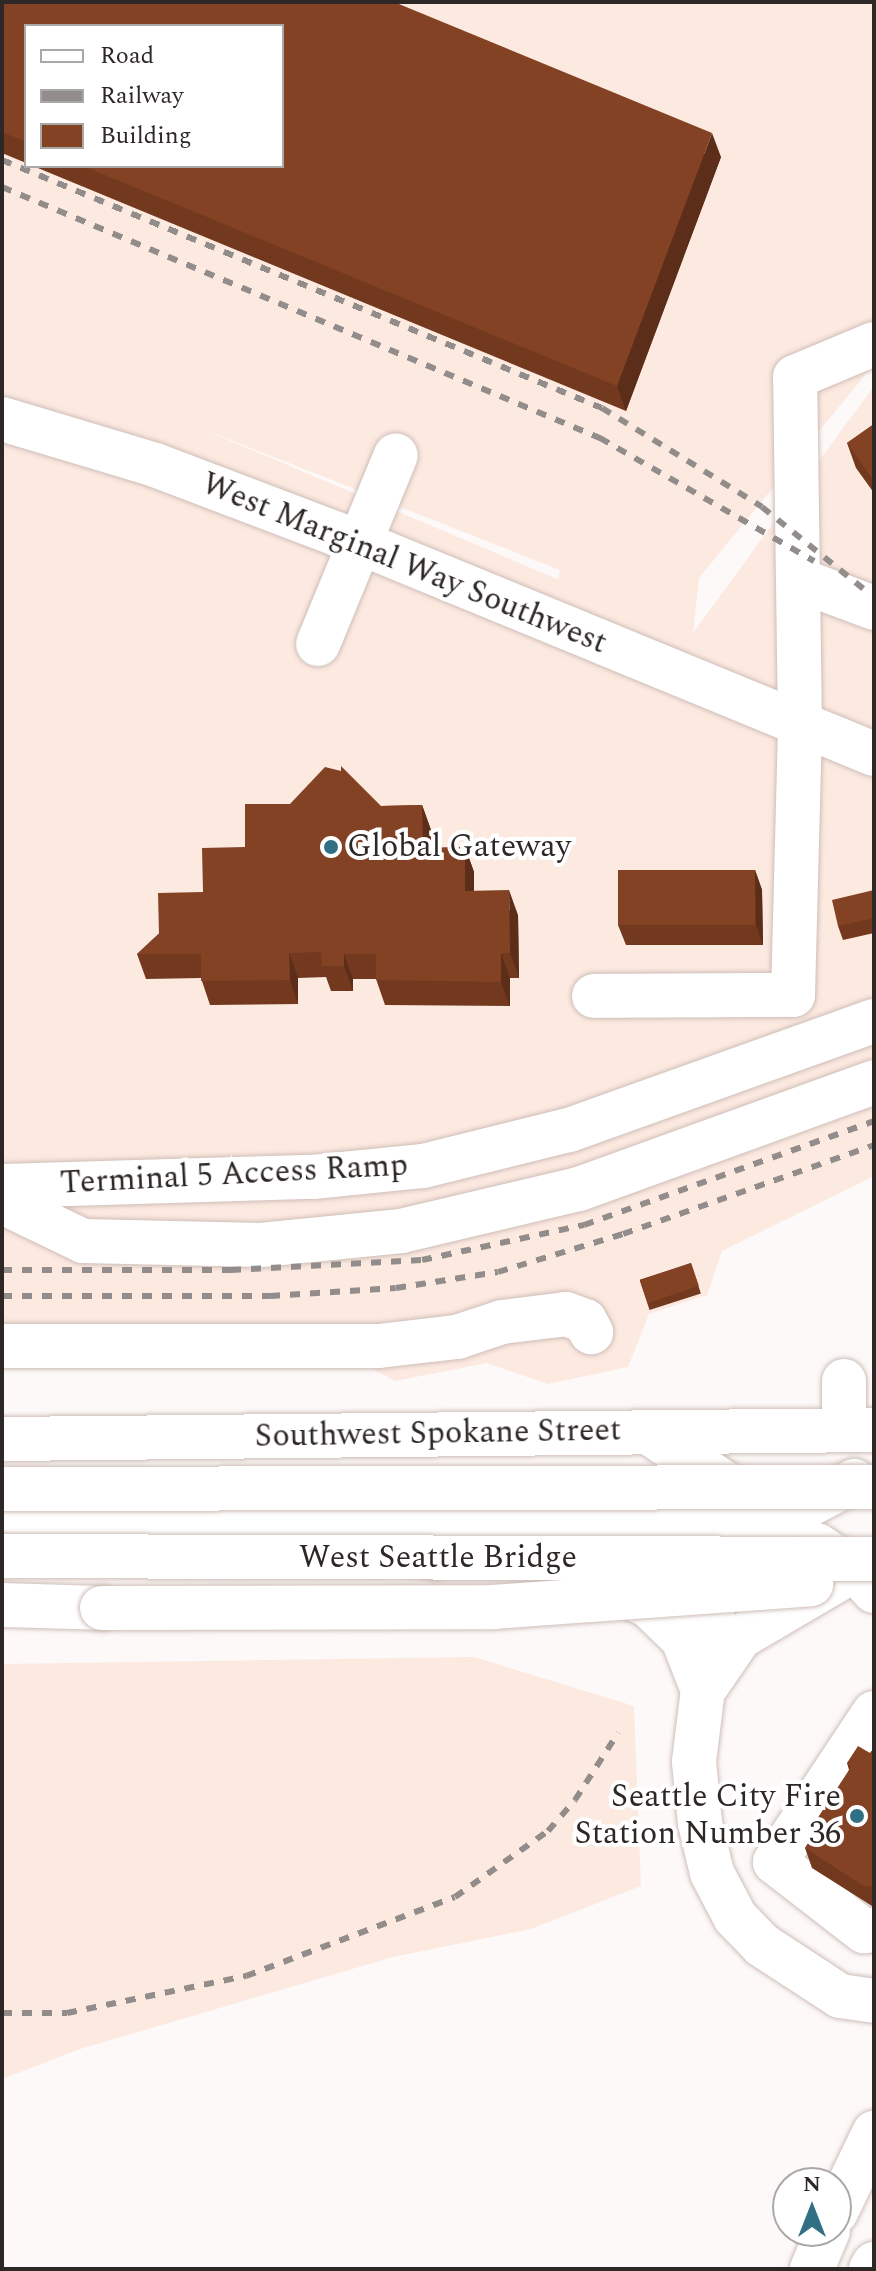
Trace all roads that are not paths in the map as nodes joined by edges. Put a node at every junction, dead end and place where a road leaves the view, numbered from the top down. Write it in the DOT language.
graph roads {
  1 [pos="874,344"];
  2 [pos="2,419"];
  3 [pos="396,455"];
  4 [pos="363,544"];
  5 [pos="799,580"];
  6 [pos="874,608"];
  7 [pos="318,644"];
  8 [pos="800,726"];
  9 [pos="874,754"];
  10 [pos="594,996"];
  11 [pos="874,1021"];
  12 [pos="874,1082"];
  13 [pos="2,1186"];
  14 [pos="2,1202"];
  15 [pos="591,1332"];
  16 [pos="2,1346"];
  17 [pos="844,1381"];
  18 [pos="859,1430"];
  19 [pos="648,1432"];
  20 [pos="2,1439"];
  21 [pos="874,1470"];
  22 [pos="874,1487"];
  23 [pos="2,1489"];
  24 [pos="780,1520"];
  25 [pos="343,1525"];
  26 [pos="2,1526"];
  27 [pos="2,1556"];
  28 [pos="870,1572"];
  29 [pos="2,1605"];
  30 [pos="703,1690"];
  31 [pos="874,1713"];
  32 [pos="874,1930"];
  33 [pos="857,1998"];
  34 [pos="874,2133"];
  35 [pos="852,2179"];
  36 [pos="821,2247"];
  37 [pos="812,2269"];
  1 -- 5 [label="main road"];
  2 -- 4 [label="main road, West Marginal Way Southwest"];
  3 -- 4 [label="main road"];
  4 -- 7 [label="main road"];
  4 -- 8 [label="main road, West Marginal Way Southwest"];
  5 -- 6 [label="main road"];
  5 -- 8 [label="main road"];
  8 -- 9 [label="main road, West Marginal Way Southwest"];
  8 -- 10 [label="main road"];
  11 -- 13 [label="main road, Terminal 5 Access Ramp"];
  12 -- 14 [label="main road"];
  15 -- 16 [label="main road"];
  17 -- 18 [label="main road"];
  18 -- 19 [label="main road, Southwest Spokane Street"];
  19 -- 20 [label="main road, Southwest Spokane Street"];
  19 -- 24 [label="main road"];
  21 -- 24 [label="main road"];
  22 -- 23 [label="main road, bridge"];
  24 -- 25 [label="main road"];
  24 -- 28 [label="main road"];
  24 -- 30 [label="main road"];
  25 -- 26 [label="main road"];
  25 -- 30 [label="main road"];
  27 -- 28 [label="main road, West Seattle Bridge, bridge"];
  28 -- 29 [label="main road, bridge"];
  28 -- 30 [label="main road"];
  30 -- 33 [label="main road"];
  31 -- 32 [label="main road"];
  34 -- 35 [label="main road"];
  36 -- 37 [label="main road"];
}
